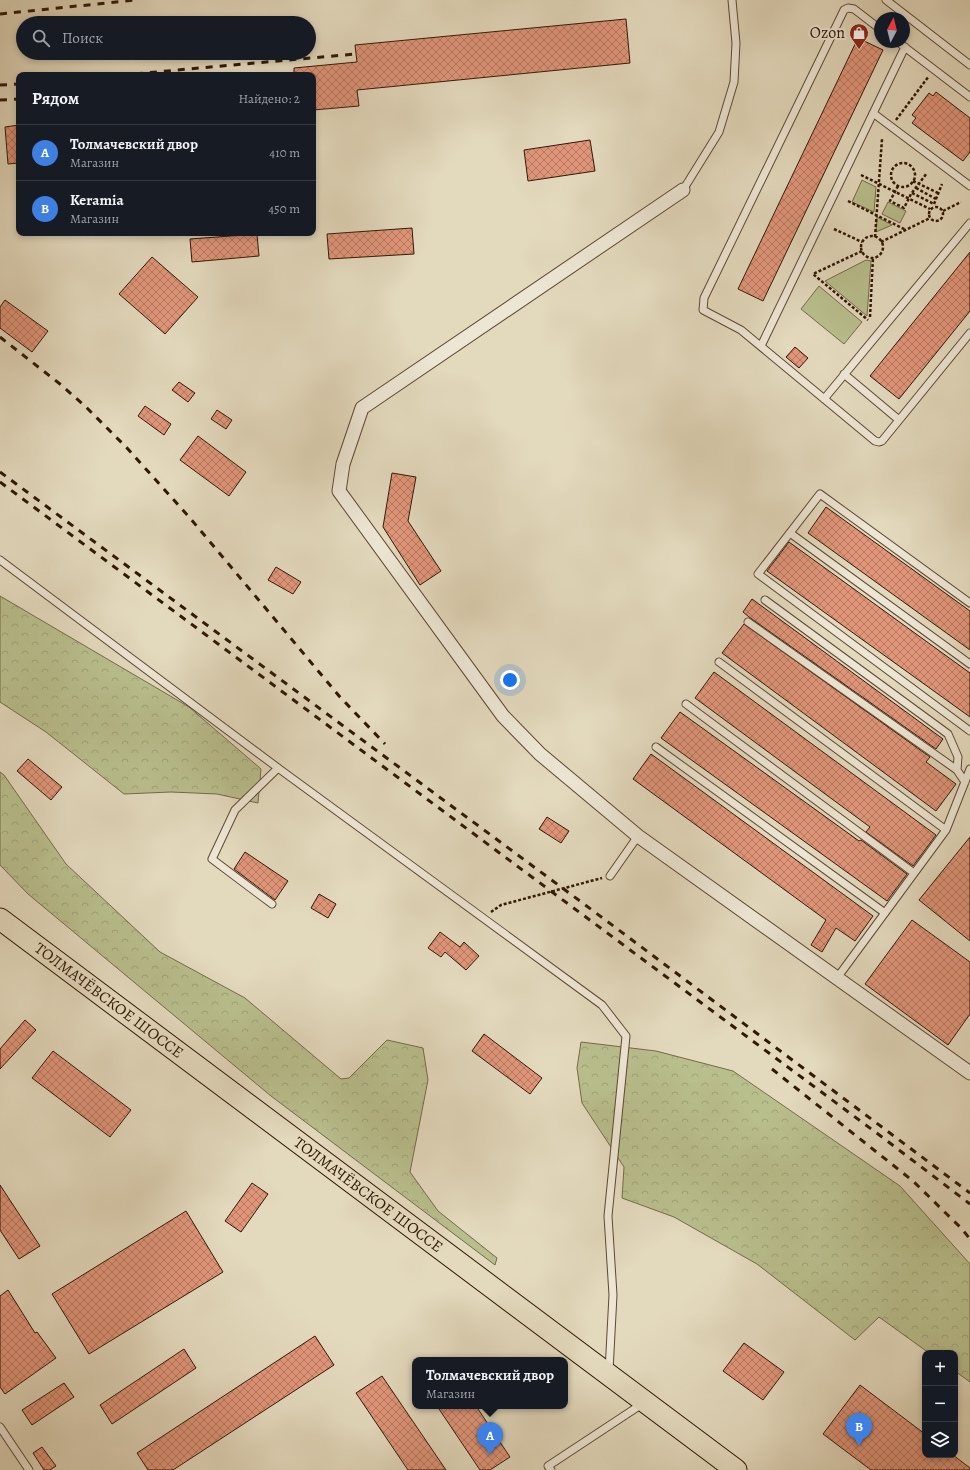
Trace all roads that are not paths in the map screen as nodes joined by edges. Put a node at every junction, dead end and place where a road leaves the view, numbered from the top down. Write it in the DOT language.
graph roads {
  1 [pos="732,0"];
  2 [pos="886,0"];
  3 [pos="874,24"];
  4 [pos="905,48"];
  5 [pos="906,48"];
  6 [pos="970,65"];
  7 [pos="970,97"];
  8 [pos="873,113"];
  9 [pos="970,186"];
  10 [pos="683,190"];
  11 [pos="970,223"];
  12 [pos="970,333"];
  13 [pos="761,346"];
  14 [pos="844,374"];
  15 [pos="824,399"];
  16 [pos="899,420"];
  17 [pos="790,533"];
  18 [pos="0,560"];
  19 [pos="765,600"];
  20 [pos="970,603"];
  21 [pos="748,622"];
  22 [pos="719,662"];
  23 [pos="970,664"];
  24 [pos="686,704"];
  25 [pos="970,731"];
  26 [pos="656,746"];
  27 [pos="278,768"];
  28 [pos="957,770"];
  29 [pos="970,770"];
  30 [pos="965,782"];
  31 [pos="946,830"];
  32 [pos="638,836"];
  33 [pos="914,873"];
  34 [pos="610,876"];
  35 [pos="272,904"];
  36 [pos="885,913"];
  37 [pos="0,918"];
  38 [pos="837,978"];
  39 [pos="970,1073"];
  40 [pos="609,1376"];
  41 [pos="644,1402"];
  42 [pos="0,1427"];
  43 [pos="547,1469"];
  44 [pos="29,1470"];
  45 [pos="736,1470"];
  1 -- 10 [label="lane"];
  2 -- 6 [label="lane"];
  3 -- 13 [label="lane"];
  4 -- 8 [label="lane"];
  5 -- 7 [label="lane"];
  8 -- 9 [label="lane"];
  8 -- 13 [label="lane"];
  10 -- 32 [label="street"];
  11 -- 14 [label="lane"];
  12 -- 16 [label="lane"];
  13 -- 15 [label="lane"];
  14 -- 15 [label="lane"];
  14 -- 16 [label="lane"];
  15 -- 16 [label="lane"];
  17 -- 20 [label="lane"];
  17 -- 23 [label="lane"];
  17 -- 25 [label="lane"];
  18 -- 27 [label="lane"];
  19 -- 28 [label="lane"];
  21 -- 28 [label="lane"];
  22 -- 31 [label="lane"];
  24 -- 33 [label="lane"];
  26 -- 36 [label="lane"];
  27 -- 35 [label="lane"];
  27 -- 40 [label="lane"];
  28 -- 30 [label="lane"];
  29 -- 30 [label="lane"];
  30 -- 31 [label="lane"];
  31 -- 33 [label="lane"];
  32 -- 34 [label="lane"];
  32 -- 38 [label="street"];
  33 -- 36 [label="lane"];
  36 -- 38 [label="lane"];
  37 -- 40 [label="main road, ТОЛМАЧЁВСКОЕ ШОССЕ"];
  38 -- 39 [label="street"];
  40 -- 41 [label="main road, ТОЛМАЧЁВСКОЕ ШОССЕ"];
  41 -- 43 [label="lane"];
  41 -- 45 [label="main road, ТОЛМАЧЁВСКОЕ ШОССЕ"];
  42 -- 44 [label="lane"];
}
